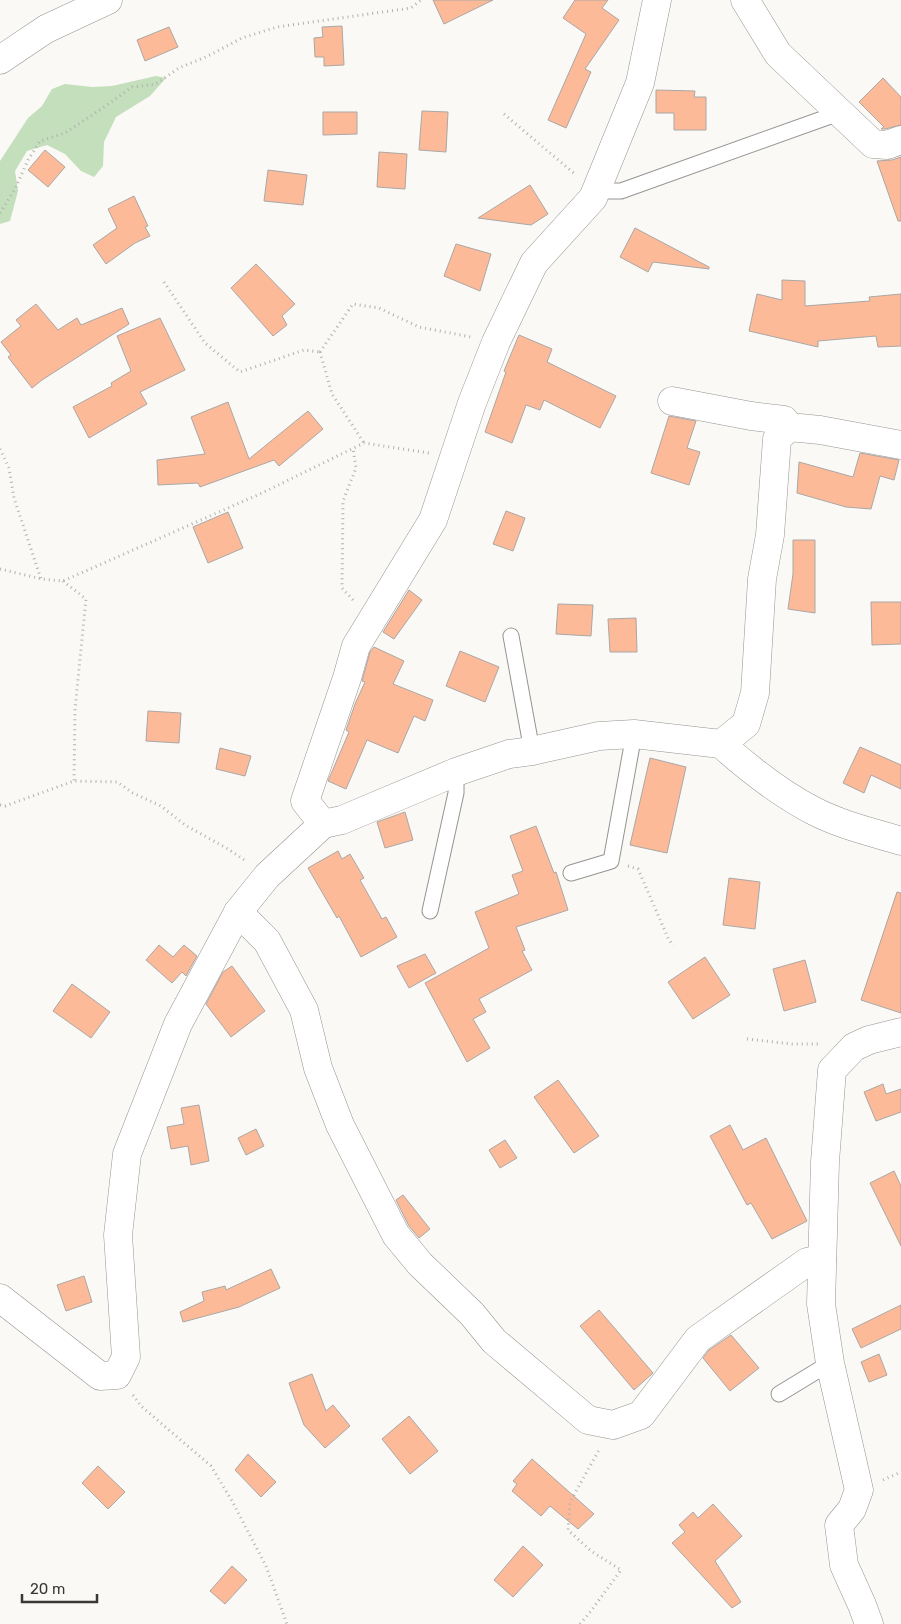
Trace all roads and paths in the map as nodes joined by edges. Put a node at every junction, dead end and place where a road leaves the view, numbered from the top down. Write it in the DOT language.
graph roads {
  1 [pos="108,0"];
  2 [pos="421,0"];
  3 [pos="657,0"];
  4 [pos="745,0"];
  5 [pos="0,60"];
  6 [pos="839,113"];
  7 [pos="504,114"];
  8 [pos="901,140"];
  9 [pos="595,191"];
  10 [pos="0,213"];
  11 [pos="164,282"];
  12 [pos="496,342"];
  13 [pos="320,352"];
  14 [pos="672,401"];
  15 [pos="789,427"];
  16 [pos="364,443"];
  17 [pos="901,445"];
  18 [pos="353,448"];
  19 [pos="0,449"];
  20 [pos="454,454"];
  21 [pos="0,568"];
  22 [pos="42,580"];
  23 [pos="63,580"];
  24 [pos="371,621"];
  25 [pos="511,636"];
  26 [pos="634,734"];
  27 [pos="721,744"];
  28 [pos="532,751"];
  29 [pos="456,772"];
  30 [pos="74,781"];
  31 [pos="0,805"];
  32 [pos="323,824"];
  33 [pos="901,841"];
  34 [pos="611,861"];
  35 [pos="572,873"];
  36 [pos="267,876"];
  37 [pos="430,911"];
  38 [pos="238,912"];
  39 [pos="674,946"];
  40 [pos="901,1032"];
  41 [pos="747,1038"];
  42 [pos="840,1062"];
  43 [pos="822,1258"];
  44 [pos="0,1298"];
  45 [pos="830,1363"];
  46 [pos="117,1374"];
  47 [pos="779,1394"];
  48 [pos="613,1425"];
  49 [pos="287,1624"];
  50 [pos="580,1624"];
  51 [pos="869,1624"];
  1 -- 5 [label="street"];
  2 -- 10 [label="path"];
  3 -- 9 [label="street"];
  4 -- 6 [label="street"];
  6 -- 8 [label="street"];
  6 -- 9 [label="lane"];
  7 -- 9 [label="path"];
  9 -- 12 [label="street"];
  11 -- 13 [label="path"];
  12 -- 13 [label="path"];
  12 -- 20 [label="street"];
  13 -- 16 [label="path"];
  14 -- 15 [label="street"];
  15 -- 17 [label="street"];
  15 -- 27 [label="street"];
  16 -- 18 [label="path"];
  16 -- 20 [label="path"];
  18 -- 23 [label="path"];
  18 -- 24 [label="path"];
  19 -- 22 [label="path"];
  20 -- 24 [label="street"];
  21 -- 22 [label="path"];
  22 -- 23 [label="path"];
  23 -- 30 [label="path"];
  24 -- 32 [label="street"];
  25 -- 28 [label="lane"];
  26 -- 27 [label="street"];
  26 -- 28 [label="street"];
  26 -- 34 [label="lane"];
  27 -- 33 [label="street"];
  28 -- 29 [label="street"];
  29 -- 32 [label="street"];
  29 -- 37 [label="lane"];
  30 -- 31 [label="path"];
  30 -- 36 [label="path"];
  32 -- 36 [label="street"];
  34 -- 35 [label="lane"];
  34 -- 39 [label="path"];
  36 -- 38 [label="street"];
  38 -- 46 [label="street"];
  38 -- 48 [label="street"];
  40 -- 42 [label="street"];
  41 -- 42 [label="path"];
  42 -- 43 [label="street"];
  43 -- 45 [label="street"];
  43 -- 48 [label="street"];
  44 -- 46 [label="street"];
  45 -- 47 [label="lane"];
  45 -- 51 [label="street"];
  46 -- 49 [label="path"];
  48 -- 50 [label="path"];
}
